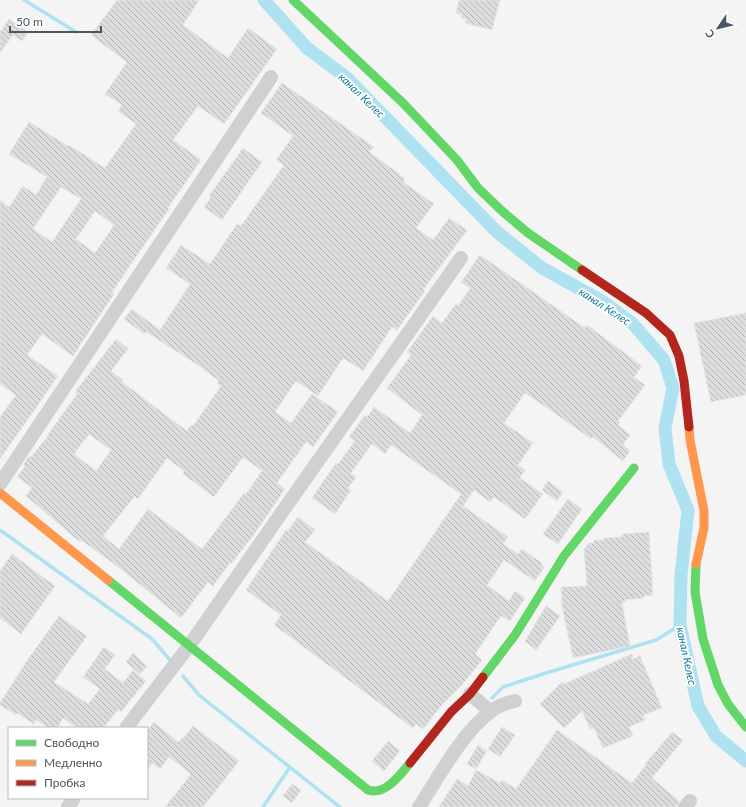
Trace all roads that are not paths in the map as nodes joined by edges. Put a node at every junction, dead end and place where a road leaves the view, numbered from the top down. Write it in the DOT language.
graph roads {
  1 [pos="293,0"];
  2 [pos="271,77"];
  3 [pos="461,258"];
  4 [pos="634,468"];
  5 [pos="0,484"];
  6 [pos="0,493"];
  7 [pos="190,646"];
  8 [pos="470,694"];
  9 [pos="515,700"];
  10 [pos="490,712"];
  11 [pos="746,726"];
  12 [pos="127,727"];
  13 [pos="420,807"];
  1 -- 11 [label="street"];
  2 -- 5 [label="street"];
  3 -- 7 [label="street"];
  4 -- 8 [label="street"];
  6 -- 7 [label="street"];
  7 -- 8 [label="street"];
  7 -- 12 [label="street"];
  8 -- 10 [label="street"];
  9 -- 10 [label="street"];
  10 -- 13 [label="street"];
}
